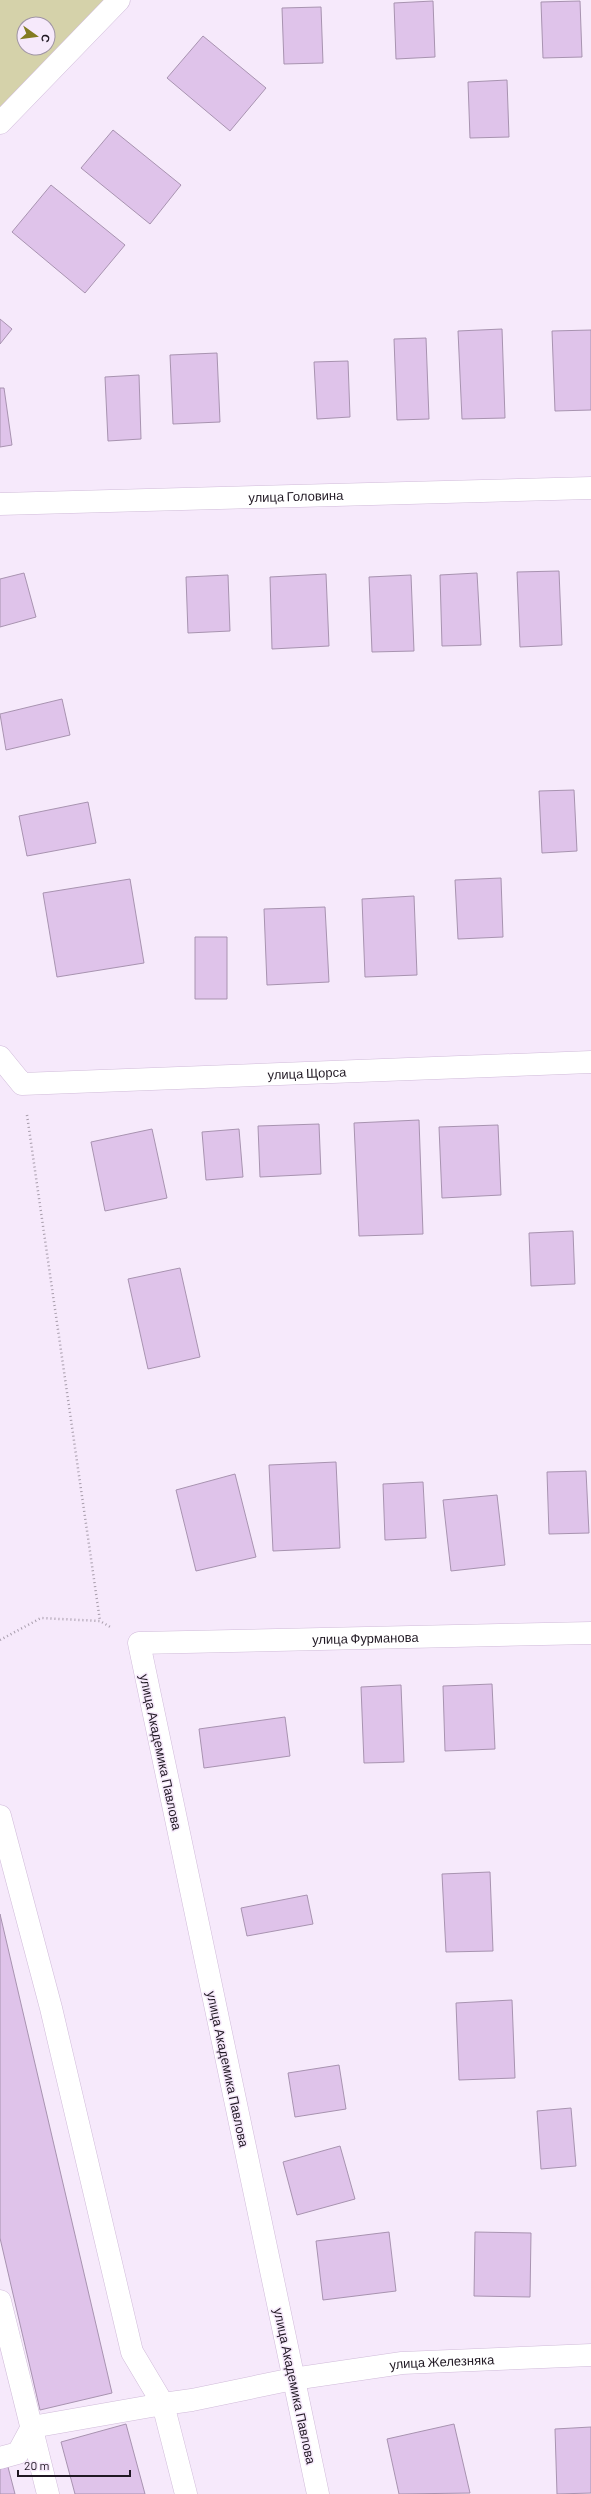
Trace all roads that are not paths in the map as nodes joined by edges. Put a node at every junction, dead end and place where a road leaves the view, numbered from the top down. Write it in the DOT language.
graph roads {
  1 [pos="119,0"];
  2 [pos="0,123"];
  3 [pos="591,488"];
  4 [pos="0,504"];
  5 [pos="0,1057"];
  6 [pos="591,1062"];
  7 [pos="591,1633"];
  8 [pos="139,1643"];
  9 [pos="0,1816"];
  10 [pos="0,2300"];
  11 [pos="591,2355"];
  12 [pos="293,2379"];
  13 [pos="163,2404"];
  14 [pos="32,2428"];
  15 [pos="0,2458"];
  16 [pos="48,2494"];
  17 [pos="186,2494"];
  18 [pos="318,2494"];
  1 -- 2 [label="street"];
  3 -- 4 [label="street, улица Головина"];
  5 -- 6 [label="street, улица Щорса"];
  7 -- 8 [label="street, улица Фурманова"];
  8 -- 12 [label="street, улица Академика Павлова"];
  9 -- 13 [label="street"];
  10 -- 14 [label="street"];
  11 -- 12 [label="street, улица Железняка"];
  12 -- 13 [label="street, улица Железняка"];
  12 -- 18 [label="street, улица Академика Павлова"];
  13 -- 14 [label="street, улица Железняка"];
  13 -- 17 [label="street"];
  14 -- 15 [label="street"];
  14 -- 16 [label="street"];
}
